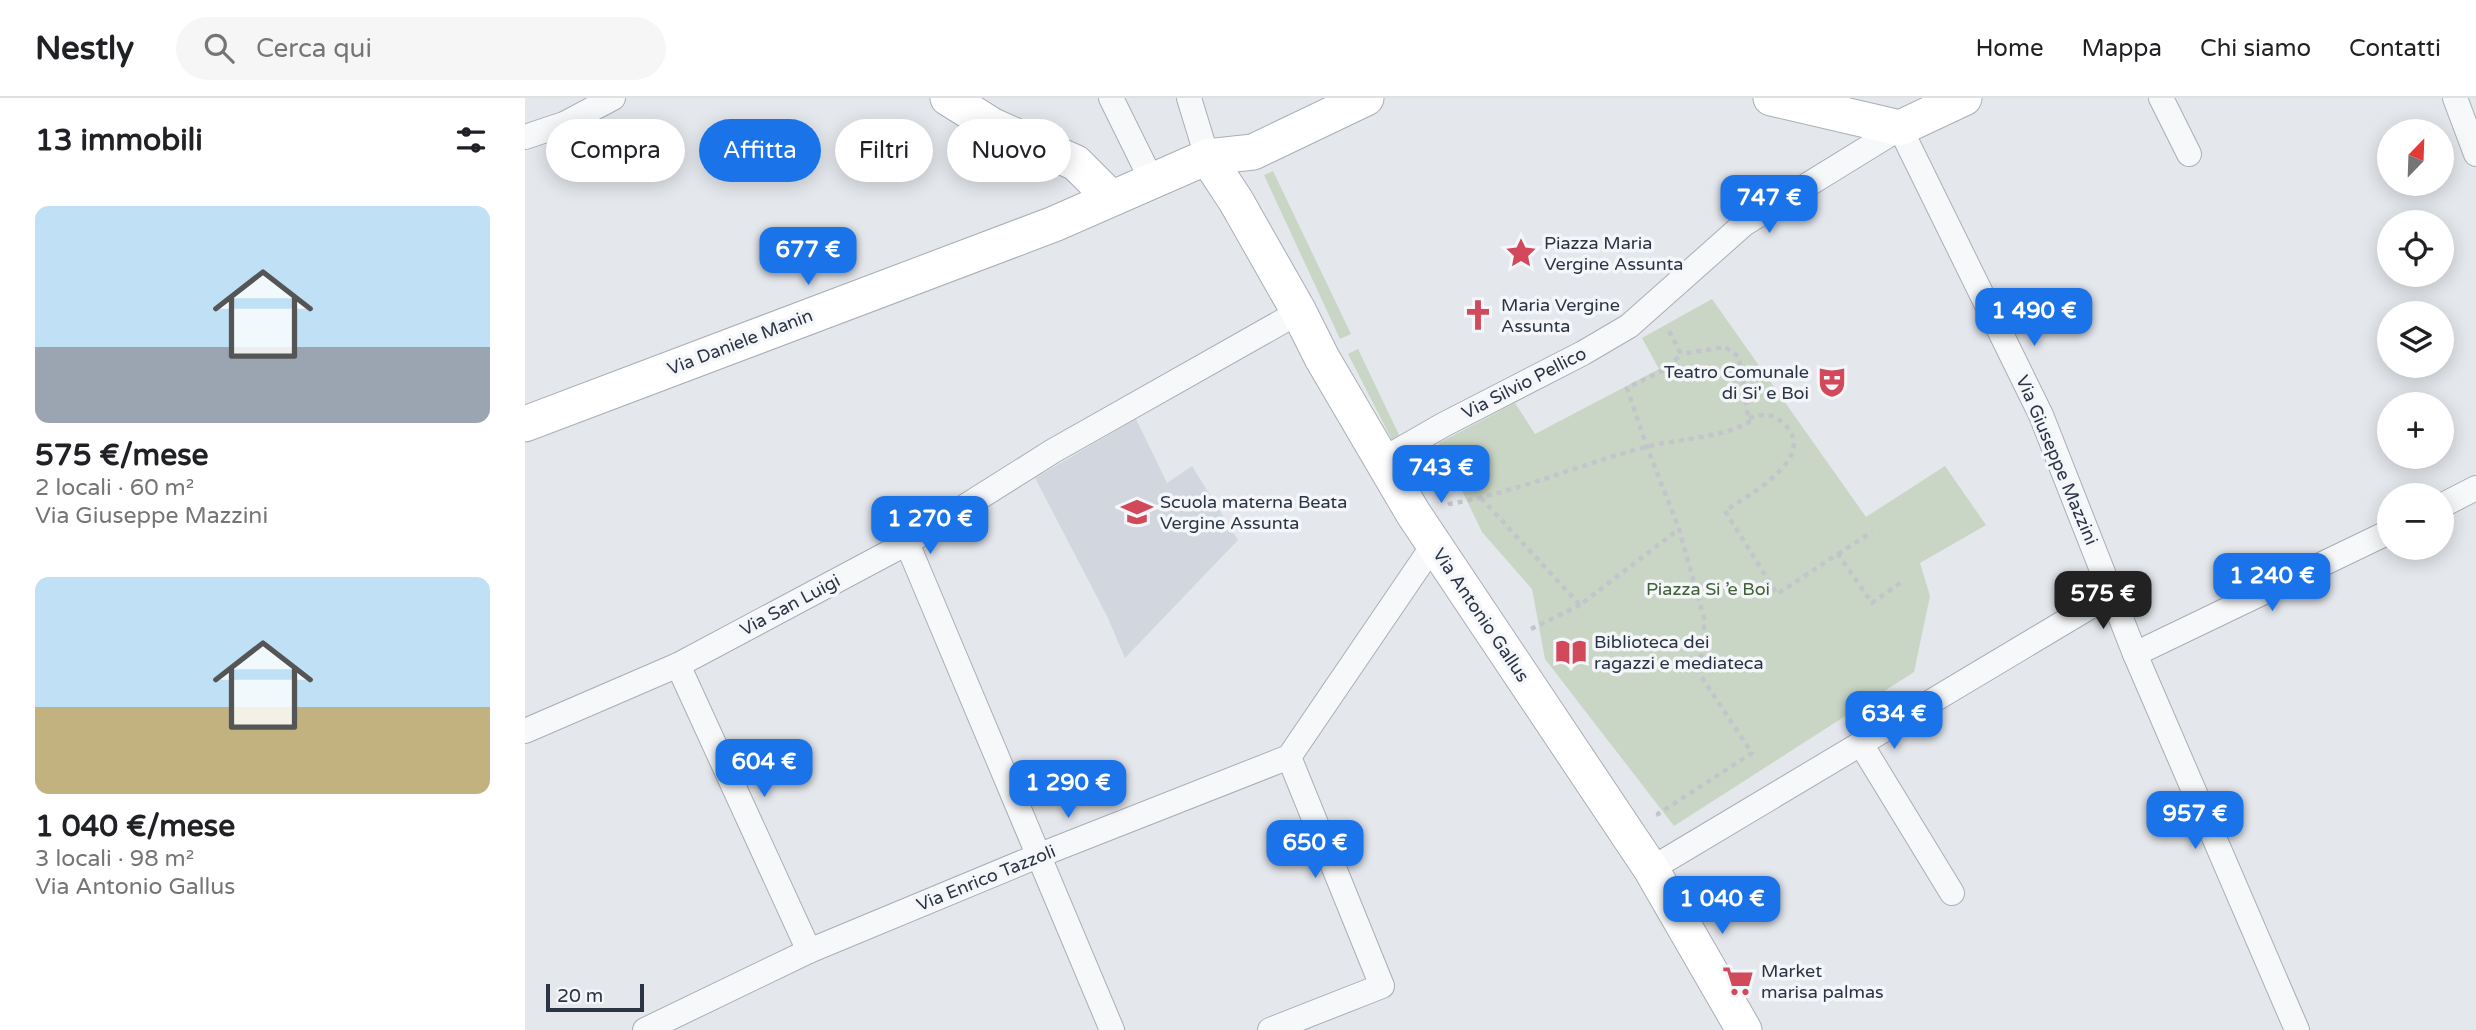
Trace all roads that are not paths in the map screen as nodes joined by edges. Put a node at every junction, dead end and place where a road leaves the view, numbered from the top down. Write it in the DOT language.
graph roads {
  1 [pos="613,98"];
  2 [pos="948,98"];
  3 [pos="1111,98"];
  4 [pos="1189,98"];
  5 [pos="1366,98"];
  6 [pos="1772,98"];
  7 [pos="1964,98"];
  8 [pos="2161,98"];
  9 [pos="2455,98"];
  10 [pos="1900,128"];
  11 [pos="525,137"];
  12 [pos="2476,153"];
  13 [pos="2189,154"];
  14 [pos="1207,157"];
  15 [pos="1152,181"];
  16 [pos="1111,198"];
  17 [pos="1299,312"];
  18 [pos="525,424"];
  19 [pos="1382,460"];
  20 [pos="2476,488"];
  21 [pos="2454,499"];
  22 [pos="2377,538"];
  23 [pos="907,543"];
  24 [pos="1434,544"];
  25 [pos="2113,593"];
  26 [pos="2135,654"];
  27 [pos="678,665"];
  28 [pos="525,731"];
  29 [pos="1861,744"];
  30 [pos="1289,757"];
  31 [pos="1040,855"];
  32 [pos="1651,869"];
  33 [pos="1952,894"];
  34 [pos="809,951"];
  35 [pos="645,1030"];
  36 [pos="1112,1030"];
  37 [pos="1271,1030"];
  38 [pos="1744,1030"];
  39 [pos="2297,1030"];
  1 -- 11 [label="street"];
  2 -- 16 [label="street"];
  3 -- 15 [label="street"];
  4 -- 14 [label="street"];
  5 -- 14 [label="street"];
  6 -- 10 [label="street"];
  7 -- 10 [label="street"];
  8 -- 13 [label="street"];
  9 -- 12 [label="street"];
  10 -- 19 [label="street, Via Silvio Pellico"];
  10 -- 25 [label="street, Via Giuseppe Mazzini"];
  14 -- 15 [label="street"];
  14 -- 17 [label="street, Via Antonio Gallus"];
  15 -- 16 [label="street"];
  16 -- 18 [label="street, Via Daniele Manin"];
  17 -- 19 [label="street, Via Antonio Gallus"];
  17 -- 23 [label="street, Via San Luigi"];
  19 -- 24 [label="street, Via Antonio Gallus"];
  20 -- 21 [label="street"];
  22 -- 26 [label="street"];
  23 -- 27 [label="street, Via San Luigi"];
  23 -- 31 [label="street"];
  24 -- 30 [label="street"];
  24 -- 32 [label="street, Via Antonio Gallus"];
  25 -- 26 [label="street, Via Giuseppe Mazzini"];
  25 -- 29 [label="street"];
  26 -- 39 [label="street, Via Giuseppe Mazzini"];
  27 -- 28 [label="street, Via San Luigi"];
  27 -- 34 [label="street"];
  29 -- 32 [label="street"];
  29 -- 33 [label="street"];
  30 -- 31 [label="street, Via Enrico Tazzoli"];
  30 -- 37 [label="street"];
  31 -- 34 [label="street, Via Enrico Tazzoli"];
  31 -- 36 [label="street"];
  32 -- 38 [label="street, Via Antonio Gallus"];
  34 -- 35 [label="street, Via Enrico Tazzoli"];
}
